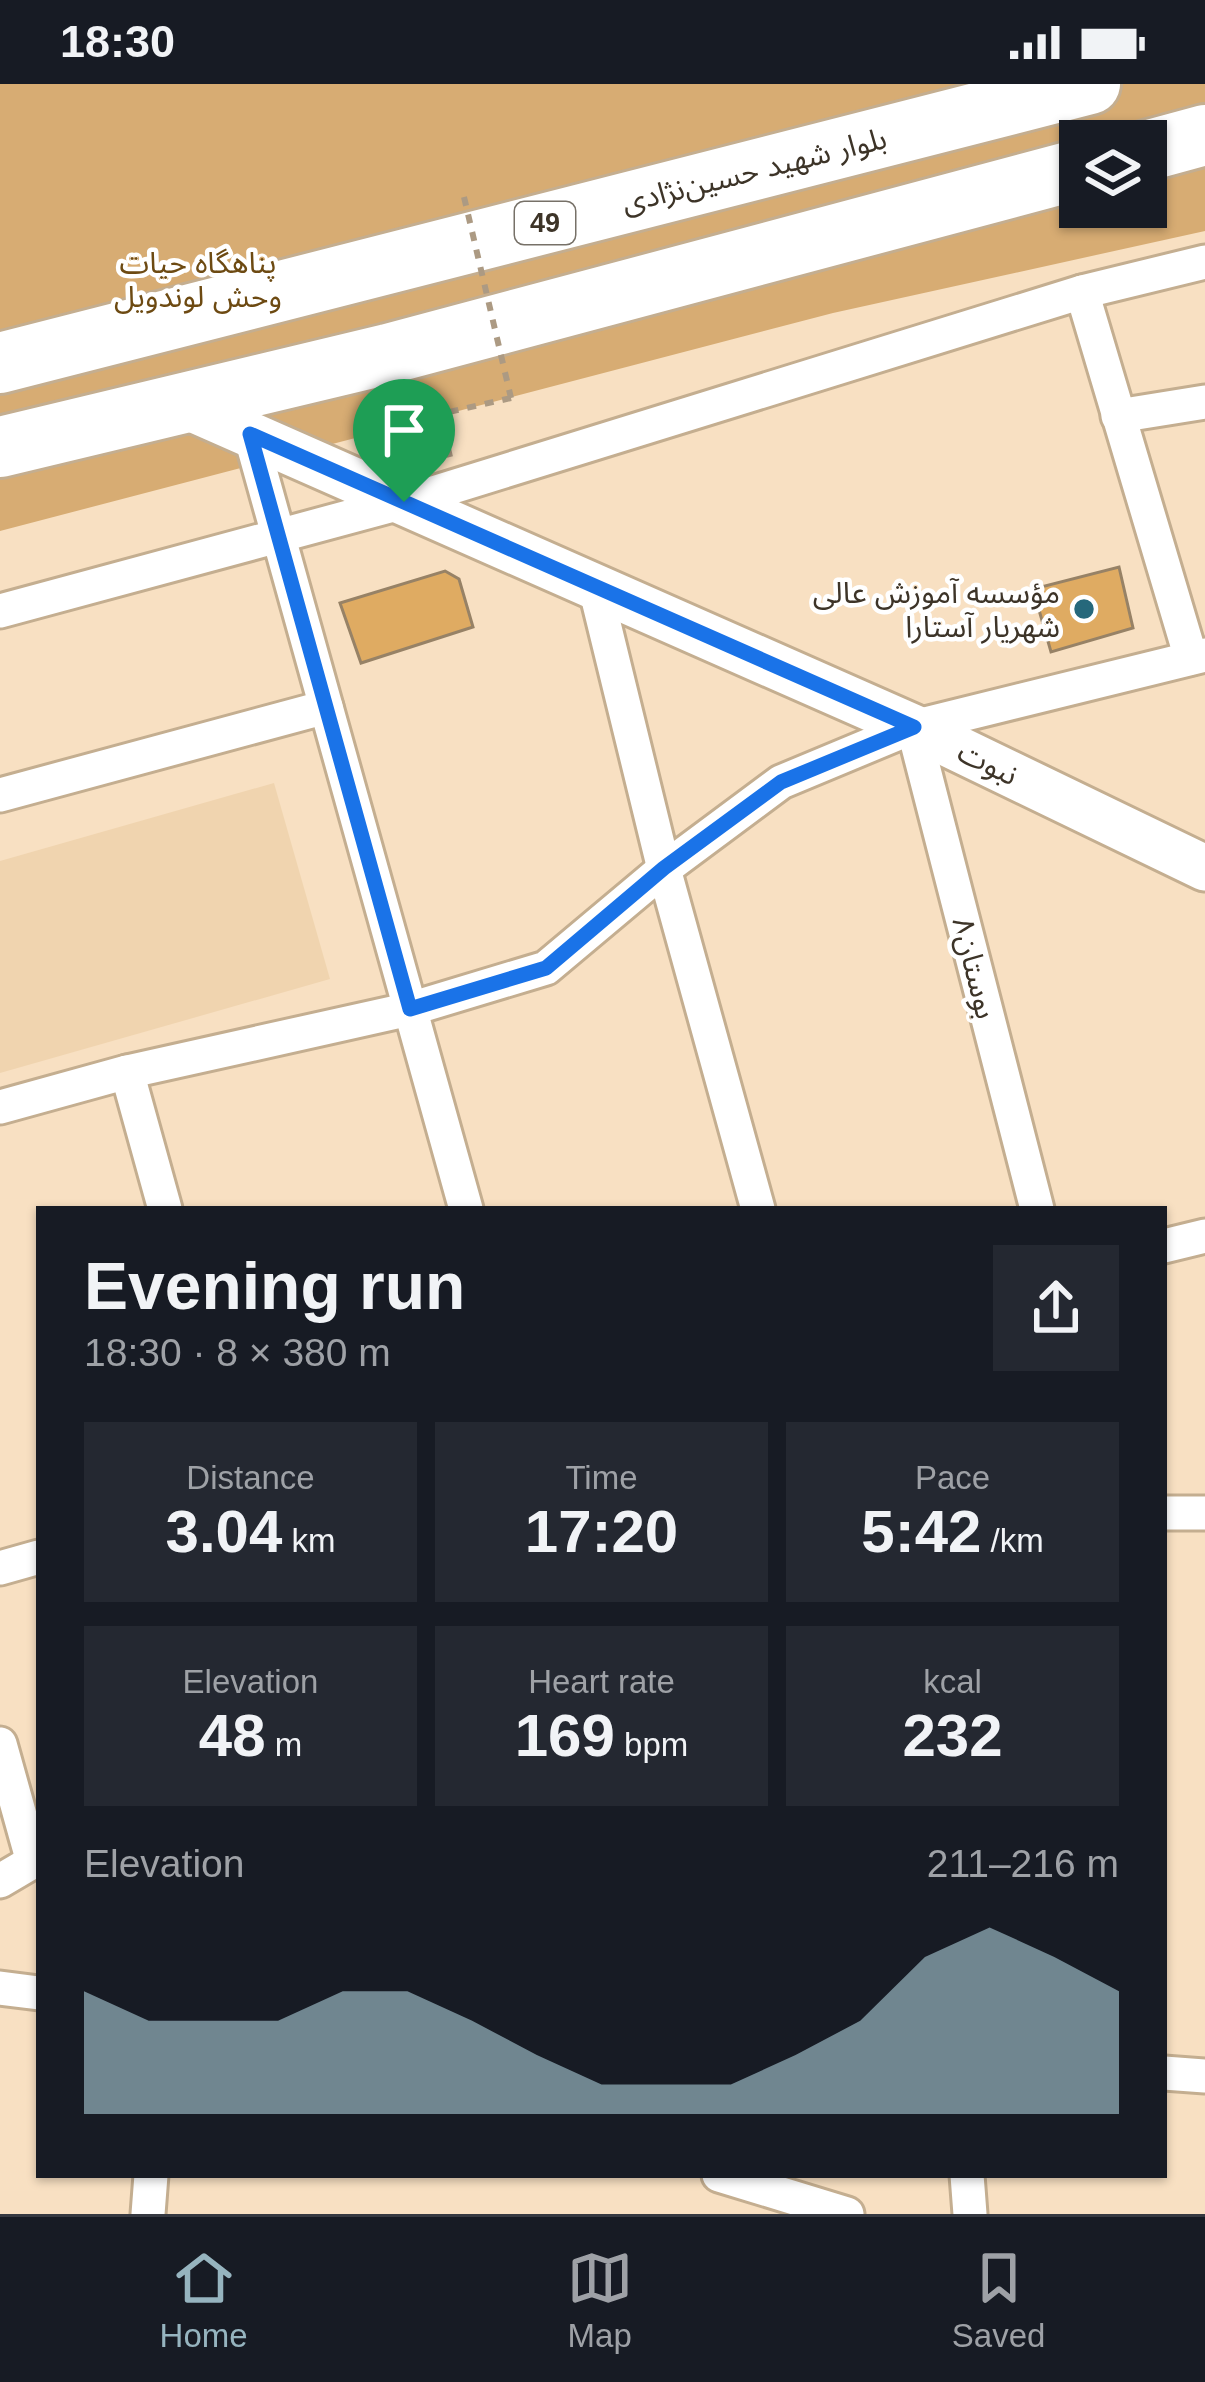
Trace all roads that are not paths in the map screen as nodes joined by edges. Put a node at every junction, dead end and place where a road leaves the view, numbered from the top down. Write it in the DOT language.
graph roads {
  1 [pos="1090,84"];
  2 [pos="1205,135"];
  3 [pos="1167,145"];
  4 [pos="1059,175"];
  5 [pos="1205,262"];
  6 [pos="1082,292"];
  7 [pos="0,363"];
  8 [pos="176,402"];
  9 [pos="1205,402"];
  10 [pos="1118,416"];
  11 [pos="250,434"];
  12 [pos="0,447"];
  13 [pos="404,502"];
  14 [pos="278,536"];
  15 [pos="595,586"];
  16 [pos="0,611"];
  17 [pos="1198,657"];
  18 [pos="326,707"];
  19 [pos="914,727"];
  20 [pos="0,795"];
  21 [pos="664,868"];
  22 [pos="1205,868"];
  23 [pos="410,1009"];
  24 [pos="127,1072"];
  25 [pos="0,1107"];
  26 [pos="164,1206"];
  27 [pos="465,1206"];
  28 [pos="757,1206"];
  29 [pos="1036,1206"];
  30 [pos="1205,1235"];
  31 [pos="1167,1245"];
  32 [pos="1167,1513"];
  33 [pos="1205,1513"];
  34 [pos="36,1558"];
  35 [pos="0,1568"];
  36 [pos="0,1744"];
  37 [pos="36,1860"];
  38 [pos="0,1881"];
  39 [pos="0,1988"];
  40 [pos="36,1994"];
  41 [pos="1167,2073"];
  42 [pos="1205,2076"];
  43 [pos="151,2178"];
  44 [pos="729,2178"];
  45 [pos="967,2178"];
  46 [pos="148,2214"];
  47 [pos="847,2214"];
  48 [pos="970,2214"];
  1 -- 7 [label="highway, بلوار شهید حسین‌نژادی / 49"];
  2 -- 3 [label="highway"];
  4 -- 8 [label="highway"];
  5 -- 6 [label="street"];
  6 -- 10 [label="street"];
  6 -- 13 [label="street"];
  8 -- 11 [label="street, نبوت"];
  8 -- 12 [label="highway"];
  9 -- 10 [label="street"];
  10 -- 17 [label="street"];
  11 -- 13 [label="street, نبوت"];
  11 -- 14 [label="street"];
  13 -- 14 [label="street"];
  13 -- 15 [label="street, نبوت"];
  14 -- 16 [label="street"];
  14 -- 18 [label="street"];
  15 -- 19 [label="street, نبوت"];
  15 -- 21 [label="street"];
  17 -- 19 [label="street"];
  18 -- 20 [label="street"];
  18 -- 23 [label="street"];
  19 -- 21 [label="street"];
  19 -- 22 [label="street, نبوت"];
  19 -- 29 [label="street, بوستان۸"];
  21 -- 23 [label="street"];
  21 -- 28 [label="street"];
  23 -- 24 [label="street"];
  23 -- 27 [label="street"];
  24 -- 25 [label="street"];
  24 -- 26 [label="street"];
  30 -- 31 [label="street"];
  32 -- 33 [label="street"];
  34 -- 35 [label="street"];
  36 -- 37 [label="street"];
  37 -- 38 [label="street"];
  39 -- 40 [label="street"];
  41 -- 42 [label="street"];
  43 -- 46 [label="street"];
  44 -- 47 [label="street"];
  45 -- 48 [label="street"];
}
